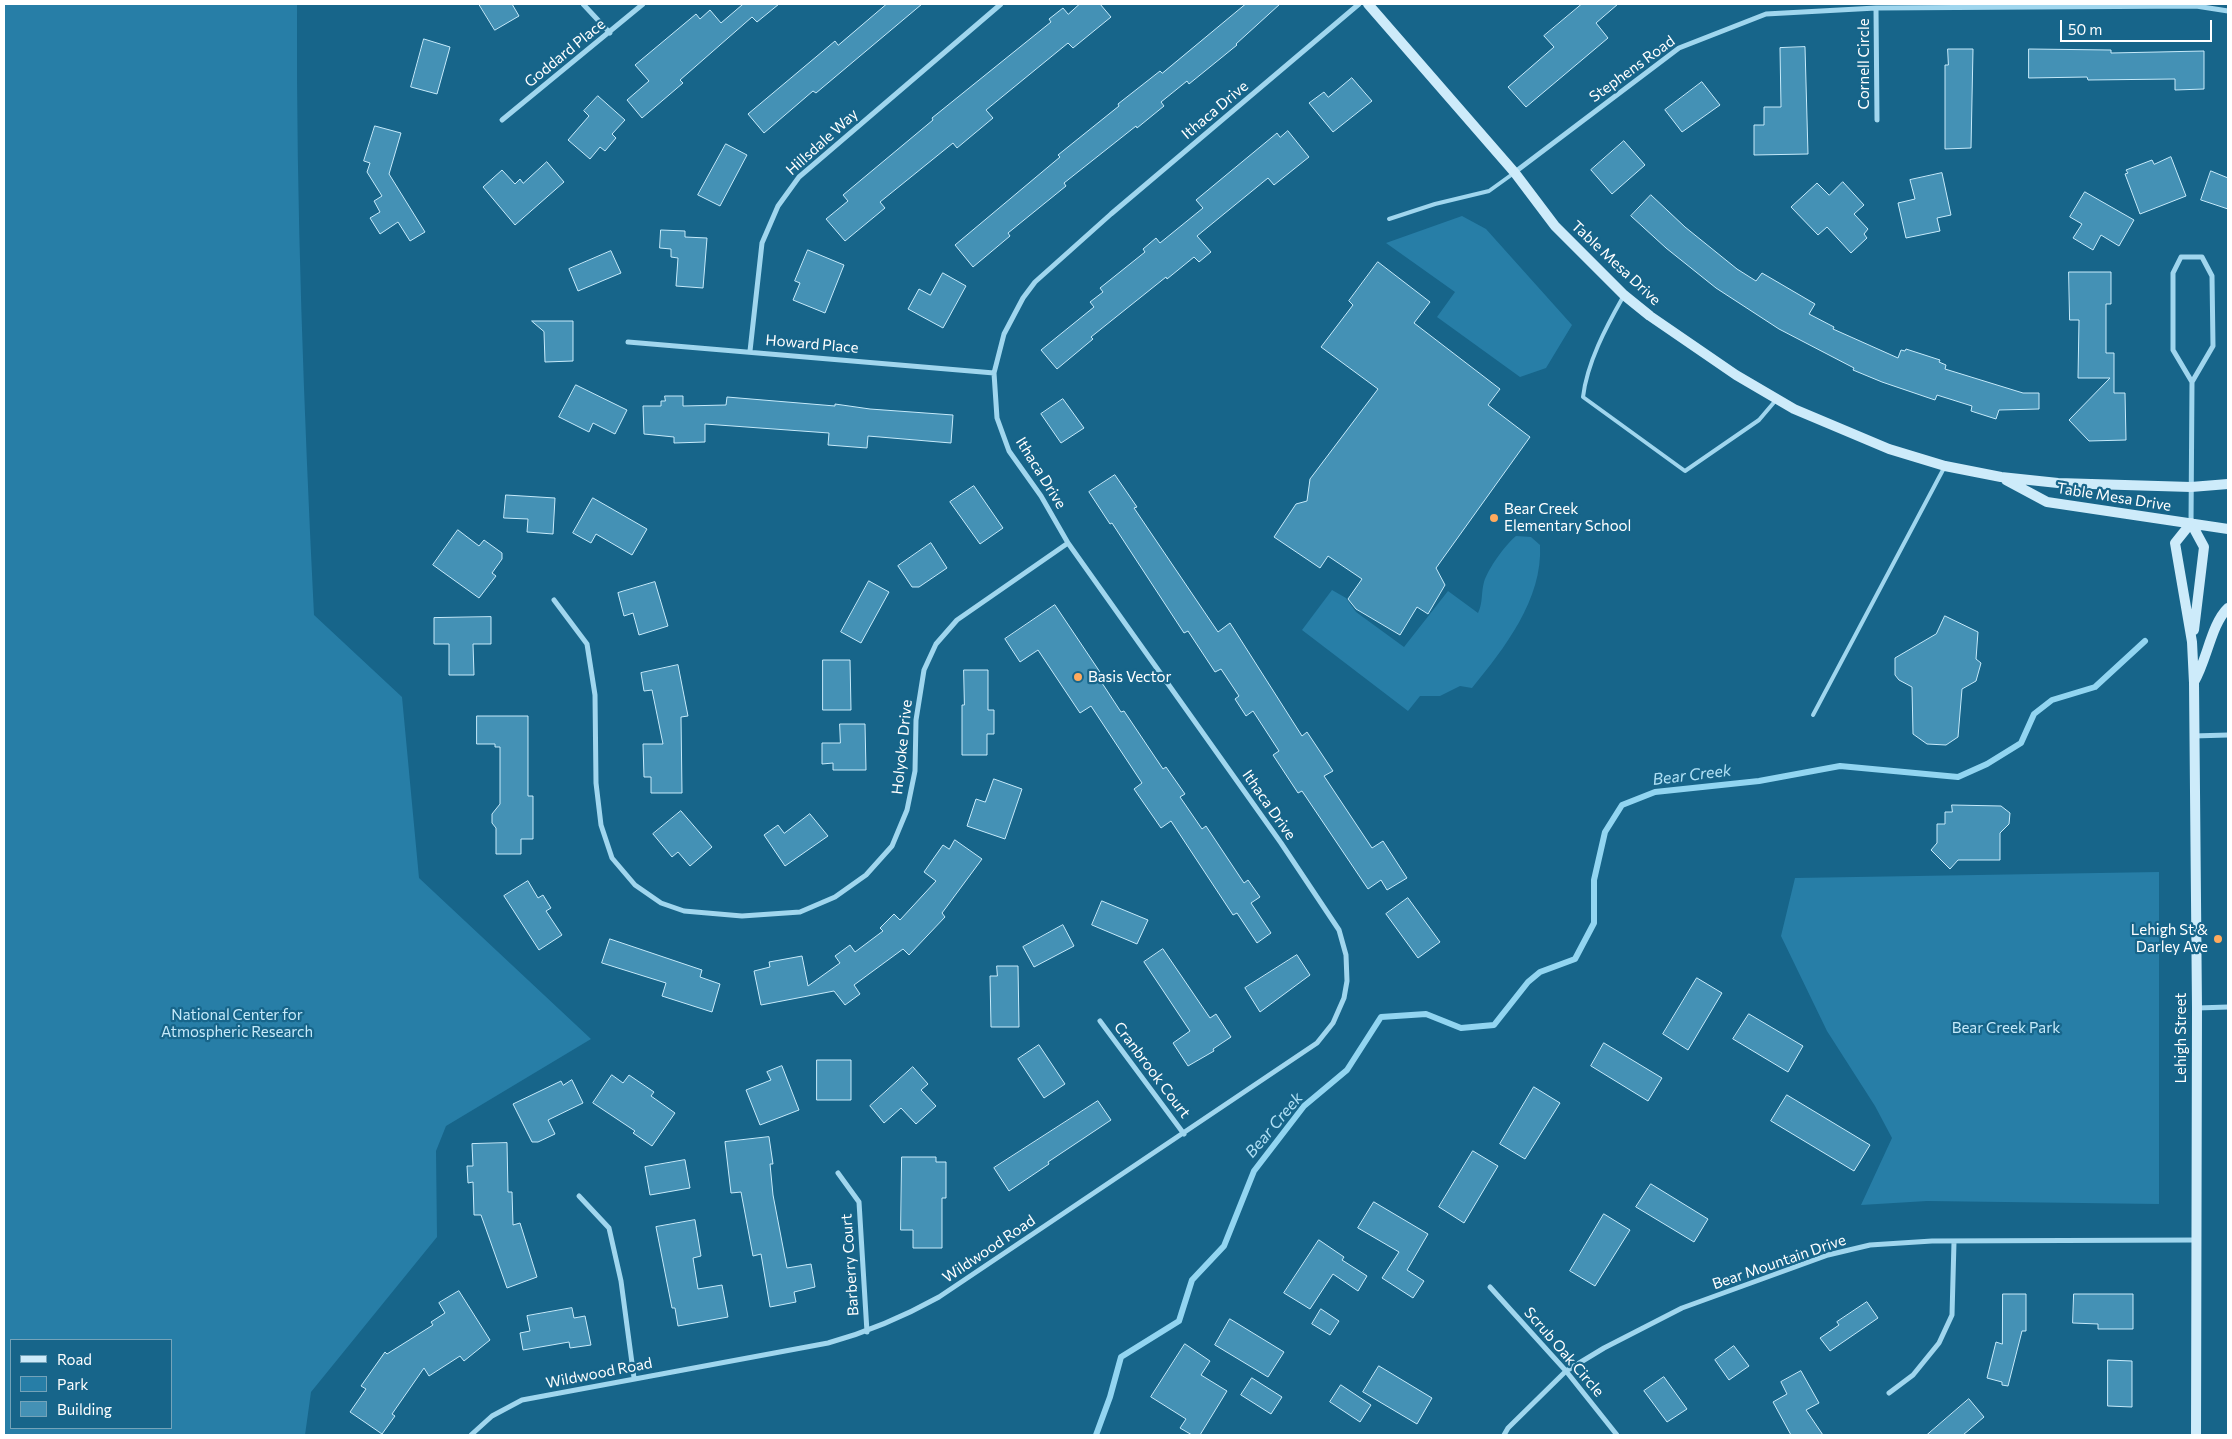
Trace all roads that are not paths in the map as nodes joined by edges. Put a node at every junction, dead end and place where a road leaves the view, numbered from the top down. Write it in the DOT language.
graph roads {
  1 [pos="583,4"];
  2 [pos="643,4"];
  3 [pos="1001,4"];
  4 [pos="1359,4"];
  5 [pos="1368,4"];
  6 [pos="1876,8"];
  7 [pos="2228,11"];
  8 [pos="610,33"];
  9 [pos="502,120"];
  10 [pos="1877,120"];
  11 [pos="1515,173"];
  12 [pos="1389,219"];
  13 [pos="1624,295"];
  14 [pos="628,342"];
  15 [pos="750,351"];
  16 [pos="994,373"];
  17 [pos="2192,382"];
  18 [pos="1777,399"];
  19 [pos="1945,466"];
  20 [pos="2001,477"];
  21 [pos="2228,484"];
  22 [pos="2191,487"];
  23 [pos="2190,523"];
  24 [pos="2228,529"];
  25 [pos="1068,543"];
  26 [pos="554,600"];
  27 [pos="2228,608"];
  28 [pos="2192,642"];
  29 [pos="2194,683"];
  30 [pos="1813,715"];
  31 [pos="2228,735"];
  32 [pos="2193,736"];
  33 [pos="1310,886"];
  34 [pos="2196,1008"];
  35 [pos="2228,1008"];
  36 [pos="1100,1021"];
  37 [pos="1184,1134"];
  38 [pos="838,1173"];
  39 [pos="579,1196"];
  40 [pos="2196,1240"];
  41 [pos="1954,1242"];
  42 [pos="1490,1287"];
  43 [pos="867,1332"];
  44 [pos="1566,1371"];
  45 [pos="634,1378"];
  46 [pos="1889,1393"];
  47 [pos="471,1435"];
  48 [pos="1504,1435"];
  49 [pos="1617,1435"];
  50 [pos="2196,1435"];
  1 -- 8 [label="street"];
  2 -- 8 [label="street, Goddard Place"];
  3 -- 15 [label="street, Hillsdale Way"];
  4 -- 16 [label="street, Ithaca Drive"];
  5 -- 11 [label="street, Table Mesa Drive"];
  6 -- 7 [label="street, Stephens Road"];
  6 -- 10 [label="street, Cornell Circle"];
  6 -- 11 [label="street, Stephens Road"];
  8 -- 9 [label="street, Goddard Place"];
  11 -- 12 [label="lane"];
  11 -- 13 [label="street, Table Mesa Drive"];
  13 -- 18 [label="street, Table Mesa Drive"];
  13 -- 18 [label="lane"];
  14 -- 15 [label="street, Howard Place"];
  15 -- 16 [label="street, Howard Place"];
  16 -- 25 [label="street, Ithaca Drive"];
  17 -- 17 [label="street"];
  17 -- 22 [label="street"];
  18 -- 19 [label="street, Table Mesa Drive"];
  19 -- 20 [label="street, Table Mesa Drive"];
  19 -- 30 [label="lane"];
  20 -- 22 [label="street, Table Mesa Drive"];
  20 -- 23 [label="street, Table Mesa Drive"];
  21 -- 22 [label="street, Table Mesa Drive"];
  22 -- 23 [label="street"];
  23 -- 24 [label="street, Table Mesa Drive"];
  23 -- 28 [label="street, Lehigh Street"];
  23 -- 28 [label="street, Lehigh Street"];
  25 -- 26 [label="street, Holyoke Drive"];
  25 -- 33 [label="street, Ithaca Drive"];
  27 -- 29 [label="street"];
  28 -- 29 [label="street, Lehigh Street"];
  29 -- 32 [label="street, Lehigh Street"];
  31 -- 32 [label="street"];
  32 -- 34 [label="street, Lehigh Street"];
  33 -- 37 [label="street, Wildwood Road"];
  34 -- 35 [label="street"];
  34 -- 40 [label="street, Lehigh Street"];
  36 -- 37 [label="street, Cranbrook Court"];
  37 -- 43 [label="street, Wildwood Road"];
  38 -- 43 [label="street, Barberry Court"];
  39 -- 45 [label="street"];
  40 -- 41 [label="street, Bear Mountain Drive"];
  40 -- 50 [label="street, Lehigh Street"];
  41 -- 44 [label="street, Bear Mountain Drive"];
  41 -- 46 [label="street"];
  42 -- 44 [label="street, Scrub Oak Circle"];
  43 -- 45 [label="street, Wildwood Road"];
  44 -- 48 [label="street, Bear Mountain Drive"];
  44 -- 49 [label="street, Scrub Oak Circle"];
  45 -- 47 [label="street, Wildwood Road"];
}
